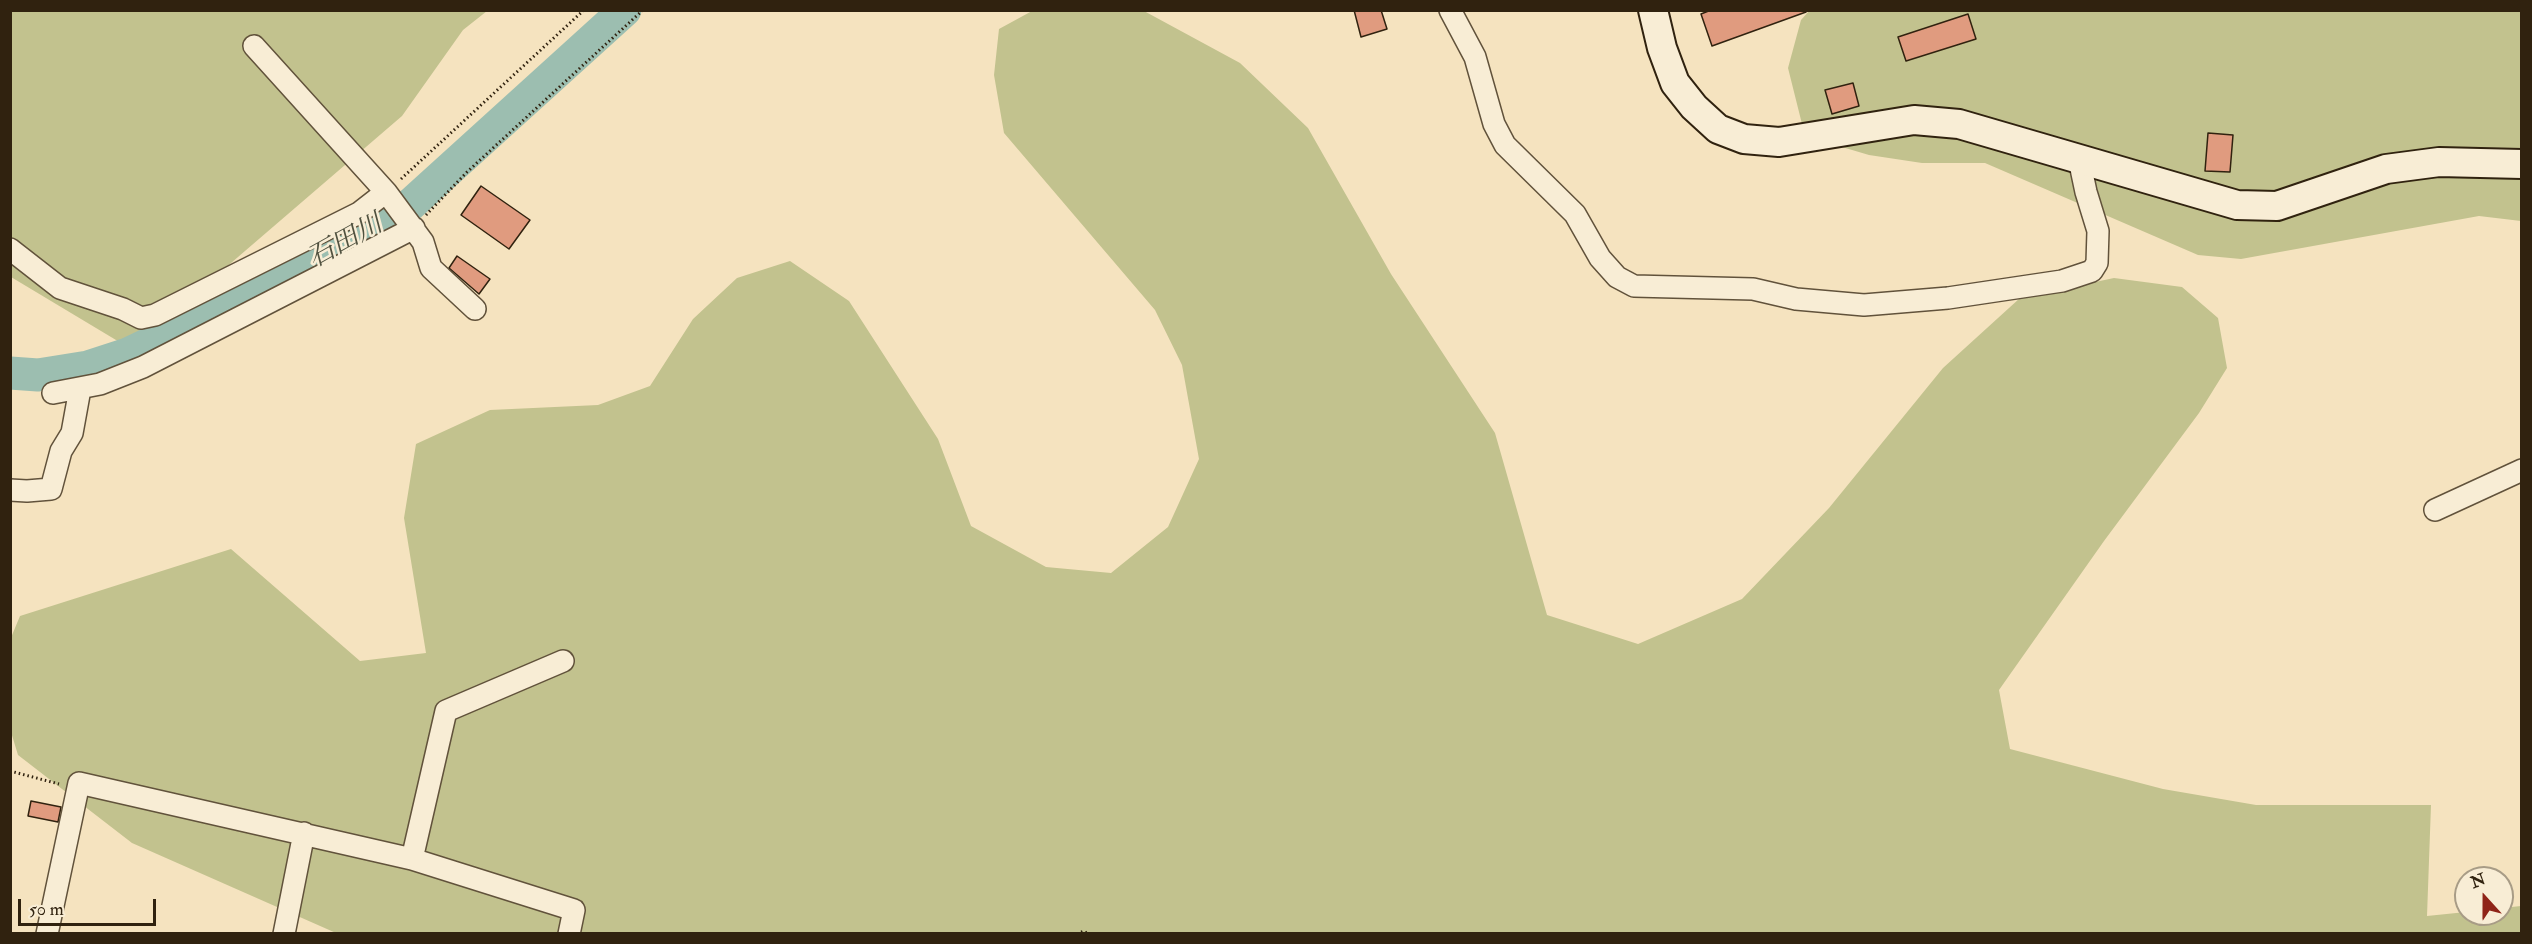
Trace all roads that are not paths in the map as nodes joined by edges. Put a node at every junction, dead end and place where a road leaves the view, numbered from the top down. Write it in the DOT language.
graph roads {
  1 [pos="1450,10"];
  2 [pos="1653,10"];
  3 [pos="254,46"];
  4 [pos="2079,159"];
  5 [pos="2522,164"];
  6 [pos="386,192"];
  7 [pos="414,228"];
  8 [pos="10,249"];
  9 [pos="475,309"];
  10 [pos="80,389"];
  11 [pos="53,393"];
  12 [pos="2522,470"];
  13 [pos="10,490"];
  14 [pos="2435,510"];
  15 [pos="563,661"];
  16 [pos="304,833"];
  17 [pos="412,859"];
  18 [pos="47,933"];
  19 [pos="284,933"];
  20 [pos="569,933"];
  1 -- 4 [label="street"];
  2 -- 4 [label="main road"];
  3 -- 6 [label="street"];
  4 -- 5 [label="main road"];
  6 -- 7 [label="street"];
  6 -- 8 [label="street"];
  7 -- 9 [label="street"];
  7 -- 10 [label="street"];
  10 -- 11 [label="street"];
  10 -- 13 [label="street"];
  12 -- 14 [label="street"];
  15 -- 17 [label="street"];
  16 -- 17 [label="street"];
  16 -- 18 [label="street"];
  16 -- 19 [label="street"];
  17 -- 20 [label="street"];
}
